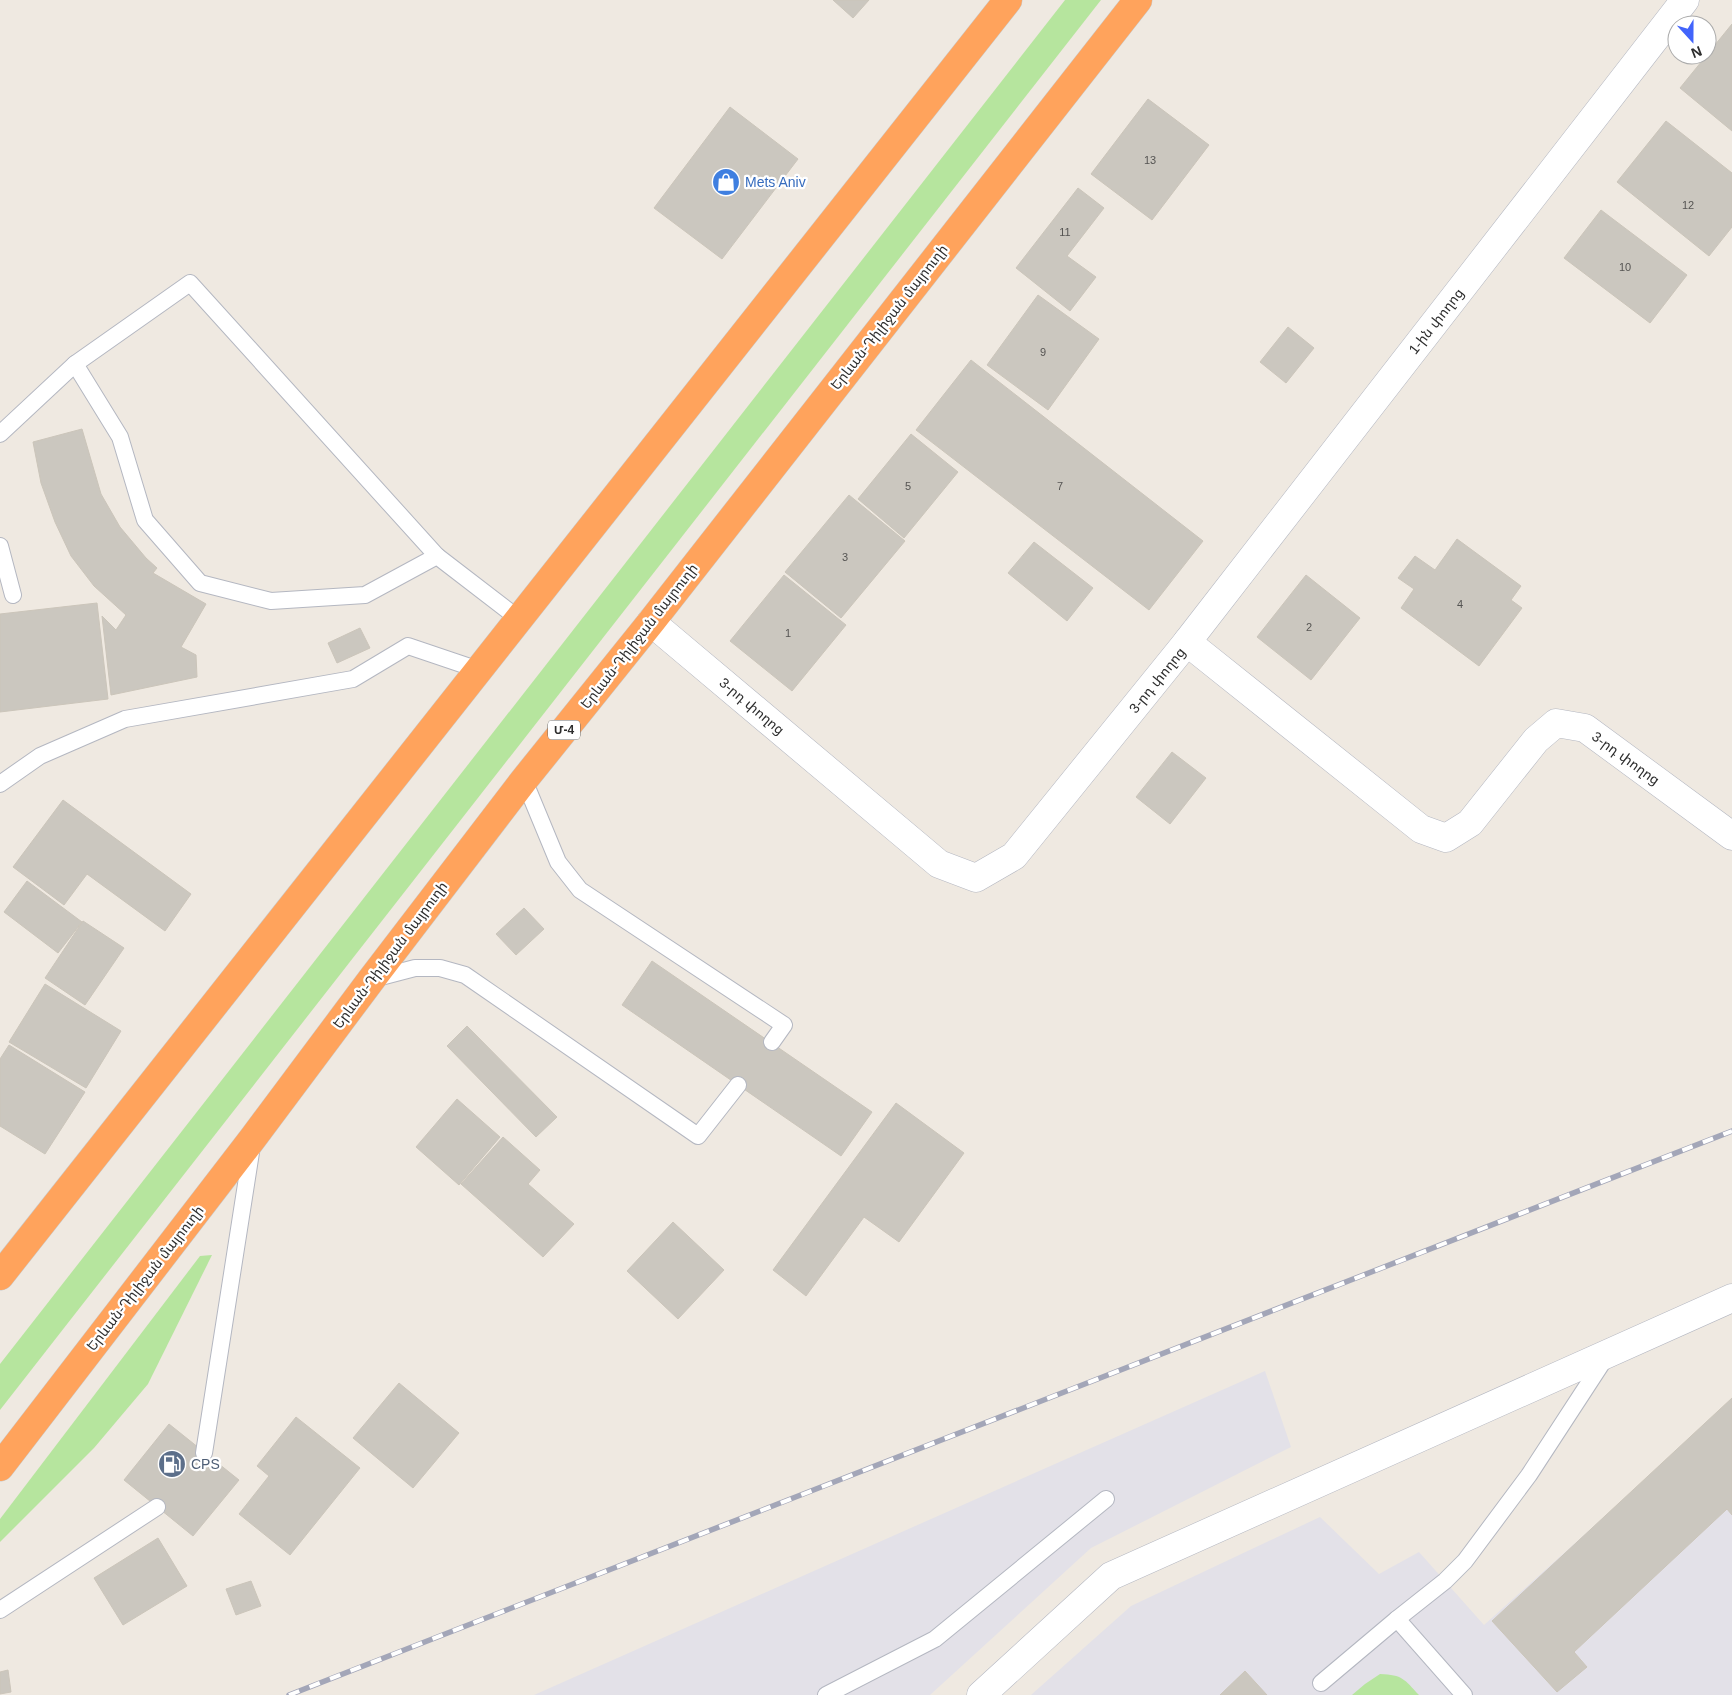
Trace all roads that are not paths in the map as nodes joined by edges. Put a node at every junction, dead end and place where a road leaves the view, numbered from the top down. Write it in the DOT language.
graph roads {
  1 [pos="1008,0"];
  2 [pos="1138,0"];
  3 [pos="1685,0"];
  4 [pos="75,364"];
  5 [pos="0,434"];
  6 [pos="0,546"];
  7 [pos="437,556"];
  8 [pos="13,595"];
  9 [pos="519,619"];
  10 [pos="651,622"];
  11 [pos="1188,642"];
  12 [pos="479,670"];
  13 [pos="524,780"];
  14 [pos="0,784"];
  15 [pos="1732,836"];
  16 [pos="371,980"];
  17 [pos="772,1042"];
  18 [pos="738,1085"];
  19 [pos="253,1138"];
  20 [pos="0,1276"];
  21 [pos="1732,1298"];
  22 [pos="1608,1353"];
  23 [pos="204,1452"];
  24 [pos="0,1467"];
  25 [pos="1106,1499"];
  26 [pos="157,1507"];
  27 [pos="0,1610"];
  28 [pos="1396,1619"];
  29 [pos="1321,1683"];
  30 [pos="826,1695"];
  31 [pos="981,1695"];
  32 [pos="1464,1695"];
  1 -- 9 [label="highway"];
  2 -- 10 [label="highway, Երևան-Դիլիջան մայրուղի / Մ-4"];
  3 -- 11 [label="street, 1-ին փողոց"];
  4 -- 5 [label="lane"];
  4 -- 7 [label="lane"];
  4 -- 7 [label="lane"];
  6 -- 8 [label="lane"];
  7 -- 9 [label="lane"];
  9 -- 12 [label="highway"];
  10 -- 11 [label="street, 3-րդ փողոց"];
  10 -- 13 [label="highway, Երևան-Դիլիջան մայրուղի / Մ-4"];
  11 -- 15 [label="street, 3-րդ փողոց"];
  12 -- 14 [label="lane"];
  12 -- 20 [label="highway"];
  13 -- 16 [label="highway, Երևան-Դիլիջան մայրուղի / Մ-4"];
  13 -- 17 [label="lane"];
  16 -- 18 [label="lane"];
  16 -- 19 [label="highway, Երևան-Դիլիջան մայրուղի / Մ-4"];
  19 -- 23 [label="lane"];
  19 -- 24 [label="highway, Երևան-Դիլիջան մայրուղի / Մ-4"];
  21 -- 22 [label="street"];
  22 -- 28 [label="lane"];
  22 -- 31 [label="street"];
  25 -- 30 [label="lane"];
  26 -- 27 [label="lane"];
  28 -- 29 [label="lane"];
  28 -- 32 [label="lane"];
}
